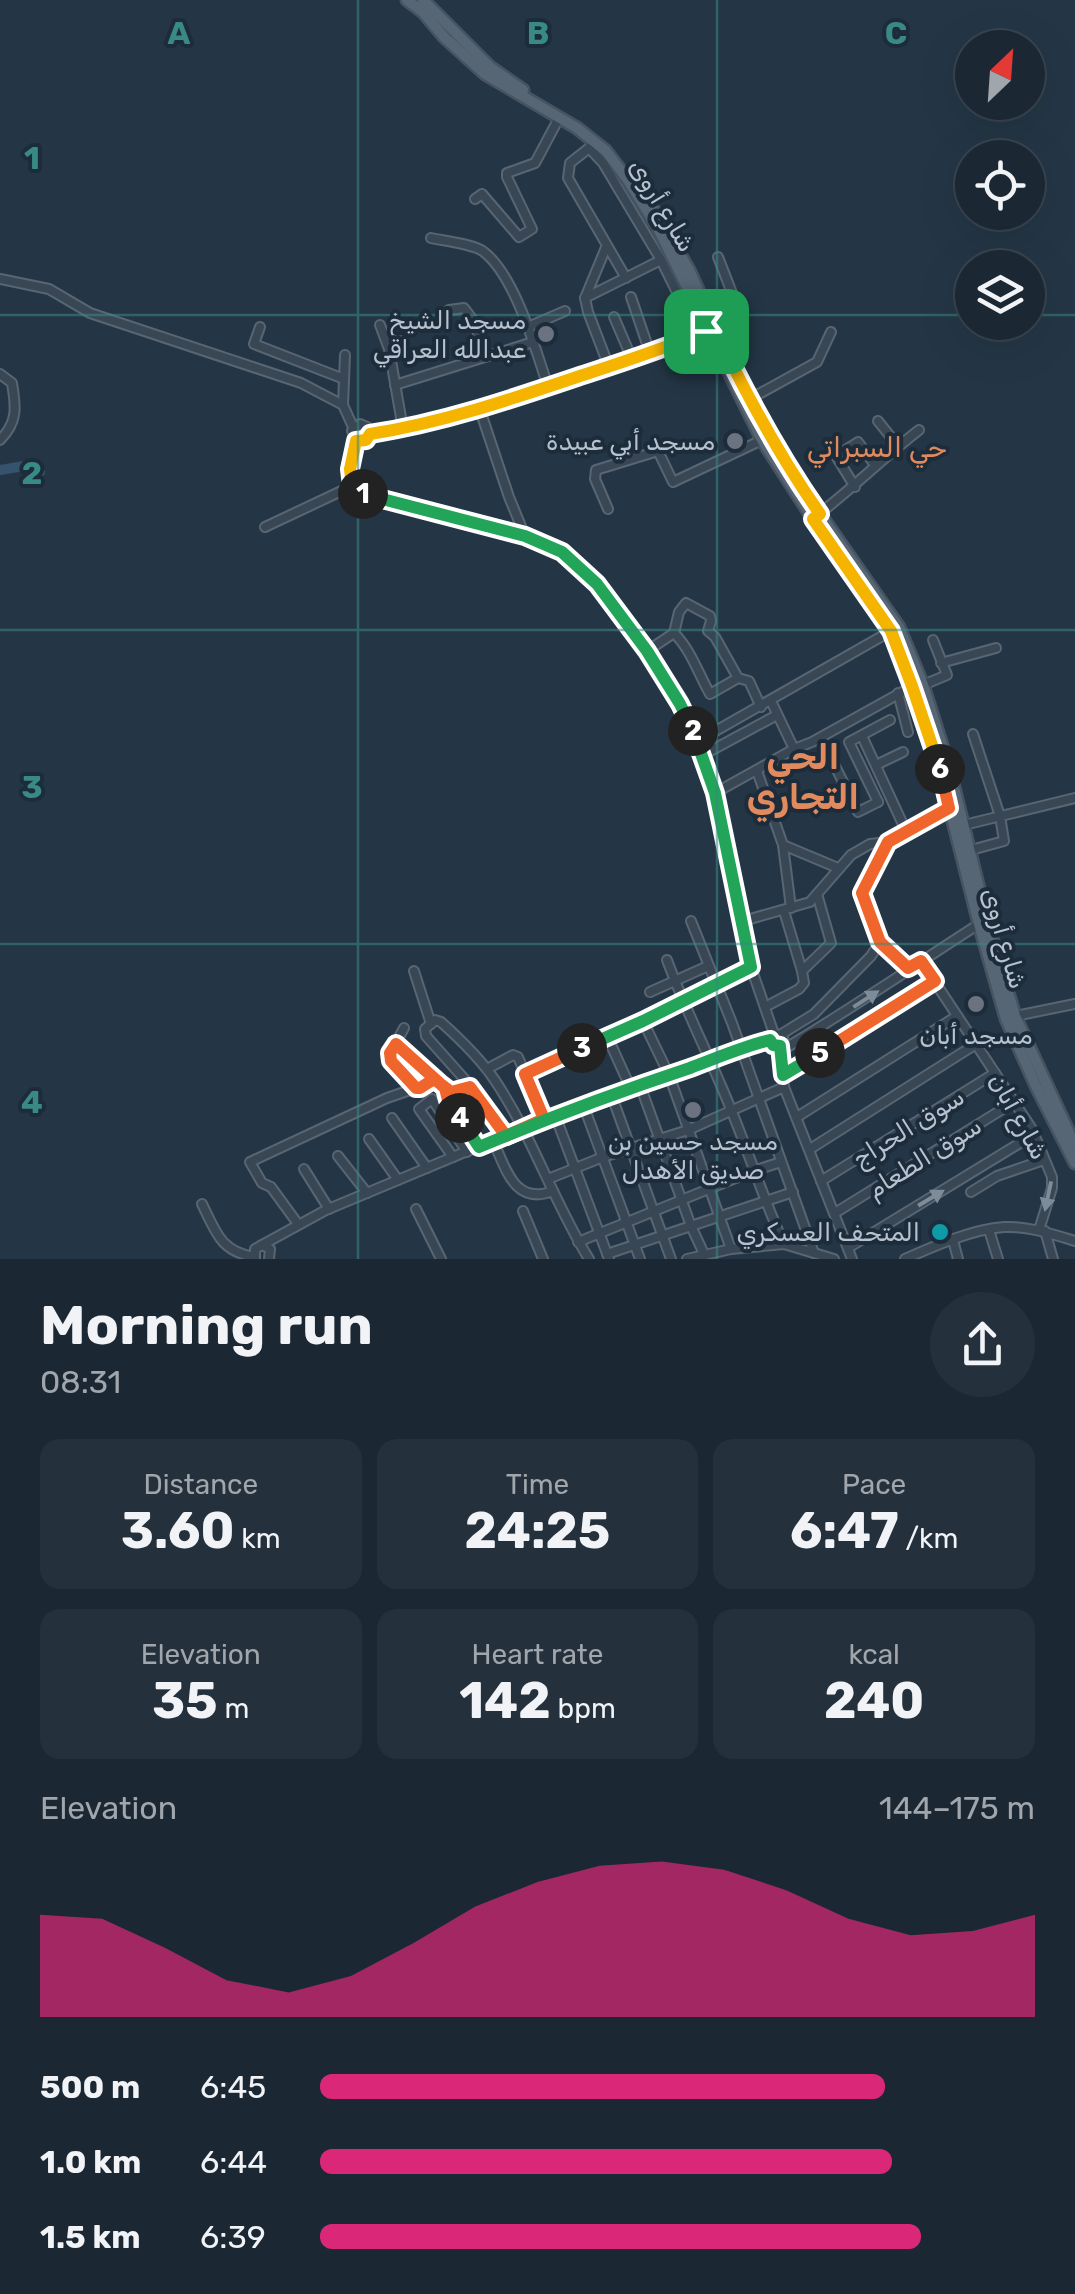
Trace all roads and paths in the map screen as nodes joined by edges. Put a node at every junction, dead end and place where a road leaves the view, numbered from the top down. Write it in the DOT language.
graph roads {
  1 [pos="407,0"];
  2 [pos="425,6"];
  3 [pos="559,118"];
  4 [pos="475,199"];
  5 [pos="430,238"];
  6 [pos="607,245"];
  7 [pos="718,257"];
  8 [pos="661,260"];
  9 [pos="626,278"];
  10 [pos="0,279"];
  11 [pos="631,297"];
  12 [pos="585,298"];
  13 [pos="449,310"];
  14 [pos="565,311"];
  15 [pos="614,317"];
  16 [pos="380,325"];
  17 [pos="260,327"];
  18 [pos="528,327"];
  19 [pos="706,331"];
  20 [pos="832,332"];
  21 [pos="533,342"];
  22 [pos="650,353"];
  23 [pos="345,354"];
  24 [pos="487,356"];
  25 [pos="632,359"];
  26 [pos="609,366"];
  27 [pos="0,374"];
  28 [pos="344,379"];
  29 [pos="395,385"];
  30 [pos="548,387"];
  31 [pos="748,400"];
  32 [pos="343,405"];
  33 [pos="480,410"];
  34 [pos="878,421"];
  35 [pos="353,427"];
  36 [pos="403,429"];
  37 [pos="919,430"];
  38 [pos="370,434"];
  39 [pos="0,440"];
  40 [pos="762,440"];
  41 [pos="356,441"];
  42 [pos="898,446"];
  43 [pos="875,465"];
  44 [pos="352,486"];
  45 [pos="854,487"];
  46 [pos="608,509"];
  47 [pos="816,516"];
  48 [pos="265,527"];
  49 [pos="525,536"];
  50 [pos="895,629"];
  51 [pos="674,633"];
  52 [pos="933,640"];
  53 [pos="996,648"];
  54 [pos="647,651"];
  55 [pos="942,663"];
  56 [pos="738,678"];
  57 [pos="918,686"];
  58 [pos="898,693"];
  59 [pos="771,701"];
  60 [pos="761,706"];
  61 [pos="777,715"];
  62 [pos="890,720"];
  63 [pos="908,732"];
  64 [pos="974,734"];
  65 [pos="862,736"];
  66 [pos="698,742"];
  67 [pos="794,749"];
  68 [pos="828,752"];
  69 [pos="903,752"];
  70 [pos="703,755"];
  71 [pos="876,765"];
  72 [pos="757,771"];
  73 [pos="715,793"];
  74 [pos="892,797"];
  75 [pos="1075,798"];
  76 [pos="878,802"];
  77 [pos="953,805"];
  78 [pos="1000,816"];
  79 [pos="964,825"];
  80 [pos="906,831"];
  81 [pos="888,842"];
  82 [pos="783,844"];
  83 [pos="971,850"];
  84 [pos="838,868"];
  85 [pos="817,894"];
  86 [pos="788,909"];
  87 [pos="691,921"];
  88 [pos="742,921"];
  89 [pos="983,922"];
  90 [pos="880,942"];
  91 [pos="668,960"];
  92 [pos="921,961"];
  93 [pos="708,966"];
  94 [pos="751,967"];
  95 [pos="908,968"];
  96 [pos="414,971"];
  97 [pos="802,971"];
  98 [pos="675,981"];
  99 [pos="935,981"];
  100 [pos="715,984"];
  101 [pos="650,992"];
  102 [pos="682,1000"];
  103 [pos="1075,1004"];
  104 [pos="764,1008"];
  105 [pos="821,1008"];
  106 [pos="957,1016"];
  107 [pos="1011,1018"];
  108 [pos="643,1021"];
  109 [pos="830,1022"];
  110 [pos="430,1024"];
  111 [pos="404,1028"];
  112 [pos="608,1036"];
  113 [pos="777,1039"];
  114 [pos="396,1044"];
  115 [pos="976,1044"];
  116 [pos="738,1048"];
  117 [pos="710,1061"];
  118 [pos="487,1069"];
  119 [pos="995,1073"];
  120 [pos="525,1074"];
  121 [pos="669,1075"];
  122 [pos="783,1075"];
  123 [pos="434,1079"];
  124 [pos="470,1087"];
  125 [pos="636,1087"];
  126 [pos="784,1087"];
  127 [pos="416,1088"];
  128 [pos="445,1088"];
  129 [pos="611,1094"];
  130 [pos="758,1099"];
  131 [pos="1014,1102"];
  132 [pos="583,1104"];
  133 [pos="732,1112"];
  134 [pos="554,1115"];
  135 [pos="798,1117"];
  136 [pos="392,1118"];
  137 [pos="544,1119"];
  138 [pos="522,1129"];
  139 [pos="688,1130"];
  140 [pos="1033,1135"];
  141 [pos="506,1136"];
  142 [pos="661,1138"];
  143 [pos="368,1139"];
  144 [pos="493,1141"];
  145 [pos="1075,1146"];
  146 [pos="479,1147"];
  147 [pos="630,1148"];
  148 [pos="810,1149"];
  149 [pos="467,1152"];
  150 [pos="338,1156"];
  151 [pos="603,1157"];
  152 [pos="453,1158"];
  153 [pos="1044,1160"];
  154 [pos="781,1162"];
  155 [pos="1075,1164"];
  156 [pos="427,1168"];
  157 [pos="575,1168"];
  158 [pos="304,1169"];
  159 [pos="753,1171"];
  160 [pos="398,1180"];
  161 [pos="548,1180"];
  162 [pos="822,1181"];
  163 [pos="710,1189"];
  164 [pos="552,1191"];
  165 [pos="793,1192"];
  166 [pos="971,1192"];
  167 [pos="366,1193"];
  168 [pos="682,1201"];
  169 [pos="765,1203"];
  170 [pos="202,1204"];
  171 [pos="330,1209"];
  172 [pos="416,1209"];
  173 [pos="522,1210"];
  174 [pos="653,1213"];
  175 [pos="834,1213"];
  176 [pos="719,1218"];
  177 [pos="298,1224"];
  178 [pos="627,1224"];
  179 [pos="691,1226"];
  180 [pos="990,1230"];
  181 [pos="1042,1231"];
  182 [pos="600,1234"];
  183 [pos="662,1236"];
  184 [pos="953,1240"];
  185 [pos="1075,1241"];
  186 [pos="578,1242"];
  187 [pos="635,1244"];
  188 [pos="784,1244"];
  189 [pos="262,1245"];
  190 [pos="848,1248"];
  191 [pos="731,1249"];
  192 [pos="814,1252"];
  193 [pos="704,1254"];
  194 [pos="802,1254"];
  195 [pos="608,1256"];
  196 [pos="255,1258"];
  197 [pos="270,1259"];
  198 [pos="441,1259"];
  199 [pos="542,1259"];
  200 [pos="589,1259"];
  201 [pos="640,1259"];
  202 [pos="671,1259"];
  203 [pos="687,1259"];
  204 [pos="834,1259"];
  205 [pos="852,1259"];
  206 [pos="906,1259"];
  207 [pos="958,1259"];
  208 [pos="998,1259"];
  209 [pos="1053,1259"];
  1 -- 2 [label="main road, شارع أروى"];
  2 -- 3 [label="main road, شارع أروى"];
  2 -- 19 [label="main road, شارع أروى"];
  3 -- 4 [label="street"];
  3 -- 19 [label="main road, شارع أروى"];
  5 -- 18 [label="street"];
  6 -- 8 [label="street"];
  6 -- 9 [label="street"];
  6 -- 12 [label="street"];
  7 -- 19 [label="street"];
  8 -- 9 [label="street"];
  8 -- 19 [label="street"];
  9 -- 12 [label="street"];
  10 -- 32 [label="street"];
  11 -- 22 [label="street"];
  12 -- 26 [label="street"];
  13 -- 24 [label="street"];
  14 -- 18 [label="street"];
  15 -- 25 [label="street"];
  16 -- 29 [label="street"];
  17 -- 28 [label="street"];
  18 -- 21 [label="street"];
  19 -- 22 [label="street"];
  19 -- 31 [label="main road, شارع أروى"];
  19 -- 40 [label="main road, شارع أروى"];
  20 -- 31 [label="street"];
  21 -- 24 [label="street"];
  21 -- 30 [label="street"];
  22 -- 25 [label="street"];
  23 -- 28 [label="street"];
  24 -- 29 [label="street"];
  25 -- 26 [label="street"];
  26 -- 30 [label="street"];
  27 -- 39 [label="street"];
  28 -- 32 [label="street"];
  29 -- 36 [label="street"];
  30 -- 33 [label="street"];
  31 -- 47 [label="main road, شارع أروى"];
  32 -- 35 [label="street"];
  33 -- 36 [label="street"];
  33 -- 49 [label="street"];
  34 -- 42 [label="street"];
  35 -- 38 [label="street"];
  35 -- 41 [label="street"];
  36 -- 38 [label="street"];
  37 -- 42 [label="street"];
  38 -- 41 [label="street"];
  40 -- 46 [label="street"];
  40 -- 47 [label="main road, شارع أروى"];
  41 -- 44 [label="street"];
  42 -- 43 [label="street"];
  43 -- 45 [label="street"];
  43 -- 45 [label="street"];
  44 -- 48 [label="street"];
  44 -- 49 [label="street"];
  45 -- 47 [label="street"];
  47 -- 50 [label="main road, شارع أروى"];
  49 -- 54 [label="street"];
  50 -- 57 [label="main road, شارع أروى"];
  50 -- 59 [label="street"];
  51 -- 54 [label="street"];
  51 -- 56 [label="street"];
  51 -- 56 [label="street"];
  52 -- 55 [label="street"];
  53 -- 55 [label="street"];
  54 -- 66 [label="street"];
  55 -- 57 [label="street"];
  56 -- 60 [label="street"];
  57 -- 58 [label="street"];
  57 -- 77 [label="main road, شارع أروى"];
  58 -- 63 [label="street"];
  58 -- 67 [label="street"];
  59 -- 60 [label="street"];
  59 -- 61 [label="street"];
  60 -- 66 [label="street"];
  61 -- 67 [label="street"];
  61 -- 70 [label="street"];
  62 -- 65 [label="street"];
  64 -- 78 [label="street"];
  65 -- 71 [label="street"];
  65 -- 76 [label="street"];
  66 -- 70 [label="street"];
  67 -- 72 [label="street"];
  68 -- 76 [label="street"];
  69 -- 71 [label="street"];
  70 -- 73 [label="street"];
  71 -- 74 [label="street"];
  72 -- 73 [label="street"];
  72 -- 82 [label="street"];
  73 -- 88 [label="street"];
  74 -- 76 [label="street"];
  74 -- 80 [label="street"];
  75 -- 78 [label="street"];
  77 -- 79 [label="main road, شارع أروى"];
  77 -- 80 [label="street"];
  77 -- 89 [label="main road, شارع أروى"];
  78 -- 79 [label="street"];
  78 -- 83 [label="street"];
  79 -- 83 [label="main road, شارع أروى"];
  80 -- 81 [label="street"];
  81 -- 84 [label="street"];
  81 -- 90 [label="street"];
  82 -- 84 [label="street"];
  82 -- 86 [label="street"];
  83 -- 89 [label="main road, شارع أروى"];
  84 -- 85 [label="street"];
  85 -- 86 [label="street"];
  85 -- 97 [label="street"];
  86 -- 88 [label="street"];
  86 -- 97 [label="street"];
  87 -- 93 [label="street"];
  88 -- 94 [label="street"];
  89 -- 92 [label="street"];
  89 -- 107 [label="main road, شارع أروى"];
  90 -- 95 [label="street"];
  90 -- 105 [label="street"];
  91 -- 98 [label="street"];
  92 -- 95 [label="street"];
  92 -- 99 [label="street, شارع أبان"];
  93 -- 98 [label="street"];
  93 -- 100 [label="street"];
  94 -- 100 [label="street"];
  94 -- 104 [label="street"];
  109 -- 95 [label="street, one-way"];
  96 -- 110 [label="street"];
  97 -- 104 [label="street"];
  98 -- 101 [label="street"];
  98 -- 102 [label="street"];
  99 -- 106 [label="street, شارع أبان"];
  99 -- 122 [label="street"];
  100 -- 102 [label="street"];
  100 -- 116 [label="street"];
  102 -- 108 [label="street"];
  102 -- 117 [label="street"];
  103 -- 107 [label="street"];
  104 -- 113 [label="street"];
  105 -- 109 [label="street"];
  105 -- 113 [label="street"];
  106 -- 115 [label="street, شارع أبان"];
  106 -- 135 [label="street"];
  107 -- 145 [label="main road, شارع أروى"];
  107 -- 155 [label="main road, شارع أروى"];
  108 -- 112 [label="street"];
  108 -- 121 [label="street"];
  109 -- 113 [label="street"];
  110 -- 118 [label="street"];
  110 -- 124 [label="street"];
  111 -- 114 [label="street"];
  112 -- 120 [label="street"];
  112 -- 125 [label="street"];
  113 -- 116 [label="street"];
  113 -- 122 [label="street"];
  114 -- 123 [label="street"];
  114 -- 127 [label="street"];
  115 -- 119 [label="street, شارع أبان"];
  115 -- 148 [label="street"];
  116 -- 117 [label="street"];
  116 -- 130 [label="street"];
  117 -- 121 [label="street"];
  117 -- 133 [label="street"];
  118 -- 120 [label="street"];
  118 -- 138 [label="street"];
  119 -- 131 [label="street, شارع أبان"];
  119 -- 162 [label="street, سوق الحراج"];
  120 -- 137 [label="street"];
  121 -- 125 [label="street"];
  121 -- 139 [label="street"];
  122 -- 126 [label="street"];
  123 -- 127 [label="street"];
  123 -- 128 [label="street"];
  124 -- 128 [label="street"];
  124 -- 141 [label="street"];
  125 -- 129 [label="street"];
  125 -- 142 [label="street"];
  126 -- 130 [label="street"];
  126 -- 135 [label="street"];
  127 -- 177 [label="street"];
  128 -- 146 [label="street"];
  129 -- 132 [label="street"];
  129 -- 147 [label="street"];
  130 -- 133 [label="street"];
  130 -- 154 [label="street"];
  131 -- 140 [label="street, شارع أبان"];
  131 -- 175 [label="street, سوق الطعام"];
  132 -- 134 [label="street"];
  132 -- 151 [label="street"];
  133 -- 139 [label="street"];
  133 -- 159 [label="street"];
  134 -- 137 [label="street"];
  134 -- 157 [label="street"];
  135 -- 148 [label="street"];
  136 -- 156 [label="street"];
  137 -- 138 [label="street"];
  138 -- 141 [label="street"];
  138 -- 161 [label="street"];
  139 -- 142 [label="street"];
  139 -- 163 [label="street"];
  140 -- 153 [label="street, شارع أبان"];
  190 -- 140 [label="street, one-way"];
  141 -- 144 [label="street"];
  142 -- 147 [label="street"];
  142 -- 168 [label="street"];
  143 -- 160 [label="street"];
  144 -- 146 [label="street"];
  144 -- 164 [label="street"];
  146 -- 149 [label="street"];
  147 -- 151 [label="street"];
  147 -- 174 [label="street"];
  148 -- 162 [label="street"];
  149 -- 152 [label="street"];
  149 -- 152 [label="street"];
  150 -- 167 [label="street"];
  151 -- 157 [label="street"];
  151 -- 178 [label="street"];
  152 -- 156 [label="street"];
  153 -- 166 [label="street"];
  153 -- 181 [label="street, شارع أبان, one-way"];
  154 -- 159 [label="street"];
  154 -- 165 [label="street"];
  156 -- 160 [label="street"];
  157 -- 161 [label="street"];
  157 -- 182 [label="street"];
  158 -- 171 [label="street"];
  159 -- 163 [label="street"];
  159 -- 169 [label="street"];
  160 -- 167 [label="street"];
  161 -- 164 [label="street"];
  162 -- 175 [label="street"];
  163 -- 168 [label="street"];
  163 -- 176 [label="street"];
  164 -- 186 [label="street"];
  165 -- 169 [label="street"];
  165 -- 192 [label="street"];
  167 -- 171 [label="street"];
  168 -- 174 [label="street"];
  168 -- 179 [label="street"];
  169 -- 176 [label="street"];
  169 -- 188 [label="street"];
  170 -- 196 [label="street"];
  171 -- 177 [label="street"];
  172 -- 198 [label="street"];
  173 -- 199 [label="street"];
  174 -- 178 [label="street"];
  174 -- 183 [label="street"];
  175 -- 190 [label="street"];
  176 -- 179 [label="street"];
  176 -- 191 [label="street"];
  177 -- 189 [label="street"];
  178 -- 182 [label="street"];
  178 -- 187 [label="street"];
  179 -- 183 [label="street"];
  179 -- 193 [label="street"];
  180 -- 181 [label="street"];
  180 -- 184 [label="street"];
  180 -- 208 [label="street"];
  181 -- 185 [label="street"];
  181 -- 209 [label="street"];
  182 -- 186 [label="street"];
  182 -- 195 [label="street"];
  183 -- 187 [label="street"];
  183 -- 202 [label="street"];
  184 -- 206 [label="street"];
  184 -- 207 [label="street"];
  186 -- 200 [label="street"];
  187 -- 195 [label="street"];
  187 -- 201 [label="street"];
  188 -- 191 [label="street"];
  188 -- 194 [label="street"];
  189 -- 196 [label="street"];
  189 -- 197 [label="street"];
  190 -- 205 [label="street"];
  191 -- 193 [label="street"];
  192 -- 194 [label="street"];
  192 -- 204 [label="street"];
  193 -- 203 [label="street"];
}
